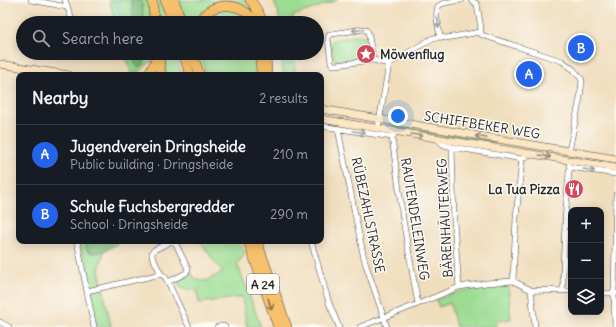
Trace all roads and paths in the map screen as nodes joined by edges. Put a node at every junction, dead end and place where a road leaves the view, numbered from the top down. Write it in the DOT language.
graph roads {
  1 [pos="31,0"];
  2 [pos="65,0"];
  3 [pos="152,0"];
  4 [pos="165,0"];
  5 [pos="174,0"];
  6 [pos="250,0"];
  7 [pos="462,0"];
  8 [pos="471,0"];
  9 [pos="67,7"];
  10 [pos="70,16"];
  11 [pos="154,16"];
  12 [pos="171,16"];
  13 [pos="180,16"];
  14 [pos="202,16"];
  15 [pos="251,16"];
  16 [pos="260,16"];
  17 [pos="480,32"];
  18 [pos="440,37"];
  19 [pos="156,60"];
  20 [pos="159,60"];
  21 [pos="185,60"];
  22 [pos="195,60"];
  23 [pos="198,60"];
  24 [pos="260,60"];
  25 [pos="266,60"];
  26 [pos="373,60"];
  27 [pos="0,64"];
  28 [pos="389,64"];
  29 [pos="39,72"];
  30 [pos="149,72"];
  31 [pos="161,72"];
  32 [pos="189,72"];
  33 [pos="199,72"];
  34 [pos="200,72"];
  35 [pos="261,72"];
  36 [pos="267,72"];
  37 [pos="324,110"];
  38 [pos="324,119"];
  39 [pos="380,120"];
  40 [pos="324,127"];
  41 [pos="378,128"];
  42 [pos="338,129"];
  43 [pos="397,131"];
  44 [pos="392,137"];
  45 [pos="436,138"];
  46 [pos="503,140"];
  47 [pos="452,147"];
  48 [pos="494,147"];
  49 [pos="569,151"];
  50 [pos="528,153"];
  51 [pos="522,158"];
  52 [pos="565,159"];
  53 [pos="616,159"];
  54 [pos="570,167"];
  55 [pos="616,168"];
  56 [pos="616,174"];
  57 [pos="616,195"];
  58 [pos="78,244"];
  59 [pos="166,244"];
  60 [pos="176,244"];
  61 [pos="249,244"];
  62 [pos="258,244"];
  63 [pos="312,244"];
  64 [pos="161,274"];
  65 [pos="513,281"];
  66 [pos="168,282"];
  67 [pos="460,287"];
  68 [pos="531,290"];
  69 [pos="87,291"];
  70 [pos="563,291"];
  71 [pos="568,291"];
  72 [pos="604,292"];
  73 [pos="615,293"];
  74 [pos="418,304"];
  75 [pos="384,318"];
  76 [pos="0,322"];
  77 [pos="9,327"];
  78 [pos="94,327"];
  79 [pos="189,327"];
  80 [pos="217,327"];
  81 [pos="225,327"];
  82 [pos="278,327"];
  83 [pos="287,327"];
  84 [pos="339,327"];
  85 [pos="360,327"];
  86 [pos="387,327"];
  87 [pos="535,327"];
  88 [pos="615,327"];
  1 -- 9 [label="street"];
  2 -- 9 [label="street"];
  3 -- 11 [label="highway"];
  4 -- 12 [label="highway"];
  5 -- 13 [label="highway"];
  6 -- 16 [label="highway"];
  7 -- 18 [label="street, one-way"];
  8 -- 17 [label="street"];
  9 -- 10 [label="street"];
  14 -- 15 [label="highway"];
  17 -- 18 [label="street"];
  17 -- 49 [label="street"];
  18 -- 28 [label="street"];
  19 -- 30 [label="highway"];
  20 -- 31 [label="highway"];
  21 -- 32 [label="highway"];
  22 -- 33 [label="highway"];
  23 -- 34 [label="highway"];
  24 -- 35 [label="highway"];
  25 -- 36 [label="highway"];
  26 -- 26 [label="street, one-way"];
  26 -- 28 [label="street"];
  27 -- 29 [label="main road"];
  28 -- 39 [label="street"];
  37 -- 39 [label="main road, SCHIFFBEKER WEG"];
  38 -- 41 [label="main road, SCHIFFBEKER WEG"];
  39 -- 41 [label="street"];
  46 -- 39 [label="main road, SCHIFFBEKER WEG, one-way"];
  40 -- 42 [label="street"];
  41 -- 43 [label="main road, SCHIFFBEKER WEG"];
  42 -- 44 [label="street, one-way"];
  42 -- 75 [label="street, RÜBEZAHLSTRASSE"];
  43 -- 44 [label="street"];
  43 -- 45 [label="main road, SCHIFFBEKER WEG, one-way"];
  44 -- 74 [label="street, RAUTENDELEINWEG"];
  45 -- 47 [label="street, SCHIFFBEKER WEG"];
  45 -- 48 [label="main road, SCHIFFBEKER WEG"];
  46 -- 48 [label="main road"];
  46 -- 49 [label="main road, SCHIFFBEKER WEG"];
  47 -- 51 [label="street, SCHIFFBEKER WEG"];
  47 -- 67 [label="street, BÄRENHÄUTERWEG"];
  48 -- 50 [label="main road, SCHIFFBEKER WEG"];
  49 -- 52 [label="main road"];
  49 -- 53 [label="main road, SCHIFFBEKER WEG"];
  50 -- 51 [label="street, SCHIFFBEKER WEG"];
  50 -- 52 [label="main road, SCHIFFBEKER WEG, one-way"];
  51 -- 65 [label="street"];
  52 -- 54 [label="street"];
  52 -- 55 [label="main road, SCHIFFBEKER WEG"];
  54 -- 56 [label="street, one-way"];
  54 -- 70 [label="street"];
  57 -- 73 [label="street"];
  58 -- 69 [label="street"];
  59 -- 64 [label="street"];
  60 -- 66 [label="street"];
  61 -- 82 [label="highway, A 24, one-way"];
  62 -- 83 [label="highway, A 24"];
  63 -- 84 [label="street"];
  64 -- 66 [label="street"];
  64 -- 69 [label="street"];
  65 -- 67 [label="street"];
  65 -- 68 [label="street"];
  66 -- 79 [label="street"];
  67 -- 74 [label="street"];
  68 -- 70 [label="street"];
  68 -- 87 [label="street"];
  69 -- 78 [label="street"];
  70 -- 71 [label="street"];
  72 -- 73 [label="street"];
  73 -- 88 [label="street"];
  74 -- 75 [label="street"];
  75 -- 85 [label="street"];
  75 -- 86 [label="street, RÜBEZAHLSTRASSE"];
  76 -- 77 [label="street"];
  80 -- 81 [label="street"];
}
